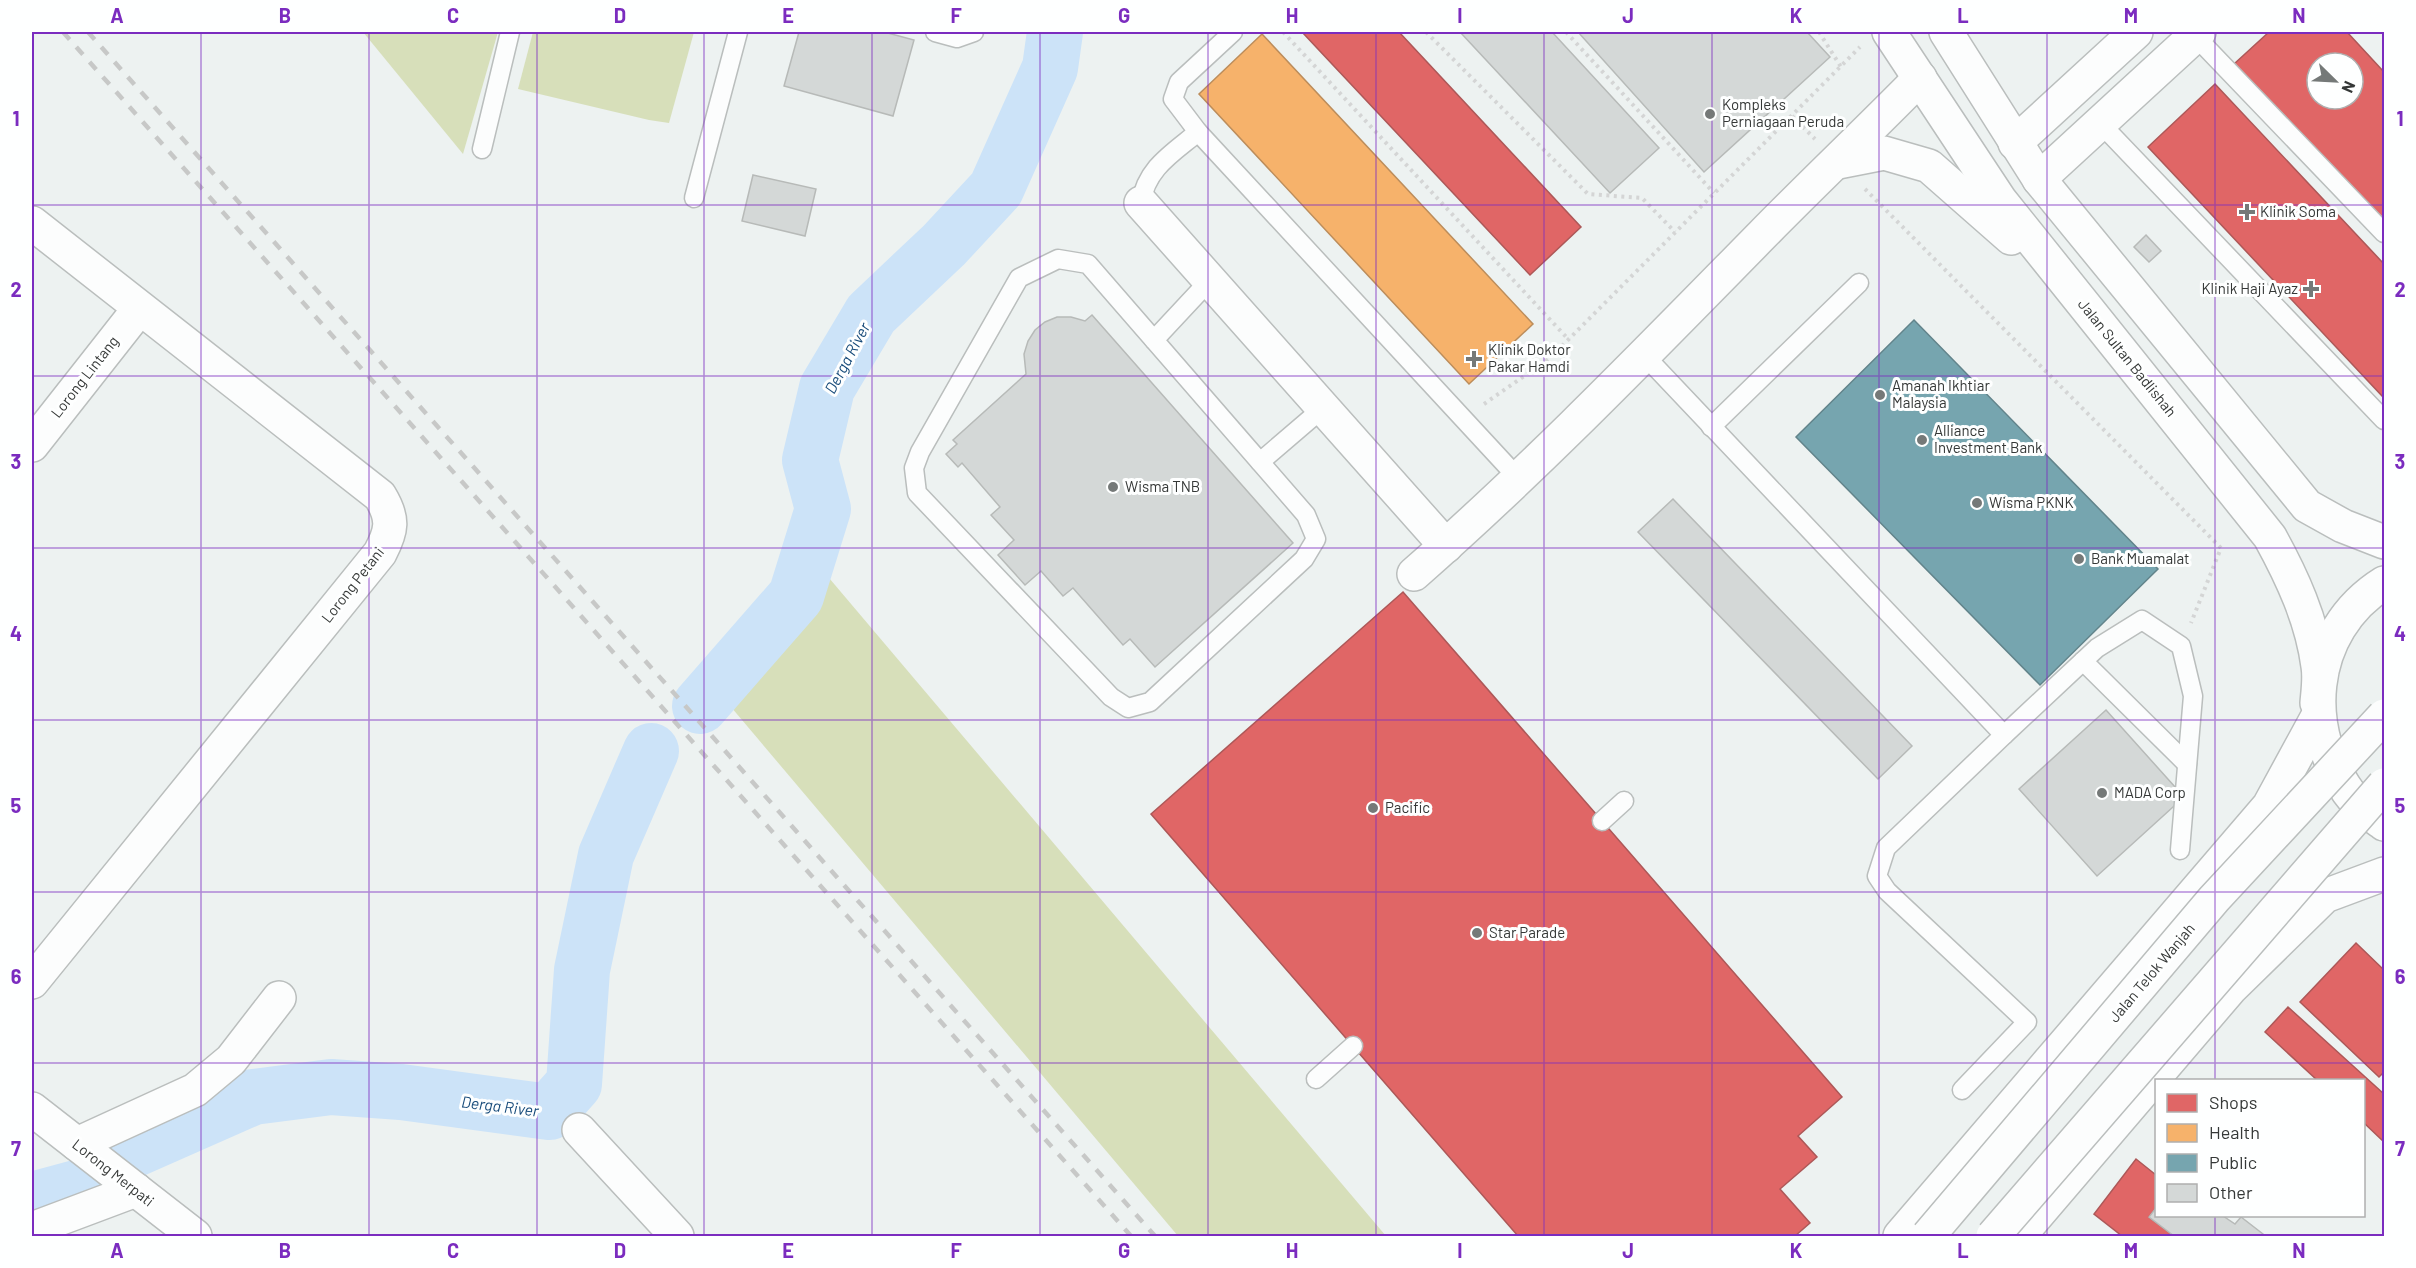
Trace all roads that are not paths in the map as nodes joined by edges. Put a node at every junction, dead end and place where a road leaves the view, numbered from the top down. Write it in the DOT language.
graph roads {
  1 [pos="510,32"];
  2 [pos="738,32"];
  3 [pos="935,32"];
  4 [pos="974,32"];
  5 [pos="1233,32"];
  6 [pos="1946,32"];
  7 [pos="2136,32"];
  8 [pos="2197,34"];
  9 [pos="1878,36"];
  10 [pos="1920,78"];
  11 [pos="2100,123"];
  12 [pos="1198,132"];
  13 [pos="2016,143"];
  14 [pos="482,149"];
  15 [pos="1838,162"];
  16 [pos="2039,179"];
  17 [pos="694,198"];
  18 [pos="1141,203"];
  19 [pos="32,223"];
  20 [pos="2385,233"];
  21 [pos="1210,280"];
  22 [pos="1860,283"];
  23 [pos="2079,299"];
  24 [pos="139,309"];
  25 [pos="1154,340"];
  26 [pos="1645,356"];
  27 [pos="1323,408"];
  28 [pos="2385,420"];
  29 [pos="1711,427"];
  30 [pos="32,445"];
  31 [pos="1260,462"];
  32 [pos="1519,478"];
  33 [pos="2385,542"];
  34 [pos="1446,546"];
  35 [pos="1414,574"];
  36 [pos="2385,583"];
  37 [pos="2083,661"];
  38 [pos="2318,709"];
  39 [pos="2385,716"];
  40 [pos="2004,735"];
  41 [pos="2187,764"];
  42 [pos="2385,785"];
  43 [pos="1624,801"];
  44 [pos="1602,821"];
  45 [pos="2385,824"];
  46 [pos="2180,850"];
  47 [pos="2385,874"];
  48 [pos="32,982"];
  49 [pos="279,998"];
  50 [pos="1353,1046"];
  51 [pos="1316,1079"];
  52 [pos="1962,1090"];
  53 [pos="32,1109"];
  54 [pos="579,1130"];
  55 [pos="77,1144"];
  56 [pos="136,1190"];
  57 [pos="32,1229"];
  58 [pos="195,1236"];
  59 [pos="677,1236"];
  60 [pos="1900,1236"];
  61 [pos="1928,1236"];
  62 [pos="1993,1236"];
  63 [pos="2019,1236"];
  1 -- 14 [label="lane"];
  2 -- 17 [label="lane"];
  3 -- 4 [label="lane"];
  5 -- 12 [label="lane"];
  6 -- 13 [label="street"];
  7 -- 13 [label="street"];
  8 -- 11 [label="street"];
  8 -- 20 [label="lane"];
  9 -- 10 [label="street, Jalan Sultan Badlishah"];
  10 -- 15 [label="street"];
  10 -- 23 [label="street, Jalan Sultan Badlishah"];
  11 -- 16 [label="street"];
  11 -- 28 [label="lane"];
  12 -- 18 [label="lane"];
  12 -- 32 [label="lane"];
  13 -- 16 [label="street"];
  15 -- 23 [label="street"];
  15 -- 26 [label="street"];
  16 -- 33 [label="street"];
  18 -- 21 [label="street"];
  19 -- 24 [label="street, Lorong Petani"];
  21 -- 25 [label="lane"];
  21 -- 27 [label="street"];
  22 -- 29 [label="lane"];
  23 -- 38 [label="street, Jalan Sultan Badlishah"];
  24 -- 30 [label="street, Lorong Lintang"];
  24 -- 48 [label="street, Lorong Petani"];
  25 -- 31 [label="lane"];
  25 -- 31 [label="lane"];
  26 -- 29 [label="lane"];
  26 -- 32 [label="street"];
  27 -- 31 [label="lane"];
  27 -- 34 [label="street"];
  29 -- 40 [label="lane"];
  32 -- 34 [label="street"];
  34 -- 35 [label="street"];
  36 -- 38 [label="street"];
  37 -- 40 [label="lane"];
  37 -- 41 [label="lane"];
  37 -- 41 [label="lane"];
  38 -- 45 [label="street"];
  38 -- 60 [label="street"];
  39 -- 61 [label="street, Jalan Telok Wanjah, bridge"];
  40 -- 52 [label="lane"];
  41 -- 46 [label="lane"];
  42 -- 62 [label="street, bridge"];
  43 -- 44 [label="lane"];
  47 -- 63 [label="street"];
  49 -- 55 [label="street"];
  50 -- 51 [label="lane"];
  53 -- 55 [label="street, Lorong Merpati"];
  54 -- 59 [label="street"];
  55 -- 56 [label="street, Lorong Merpati"];
  56 -- 57 [label="street"];
  56 -- 58 [label="street, Lorong Merpati"];
}
